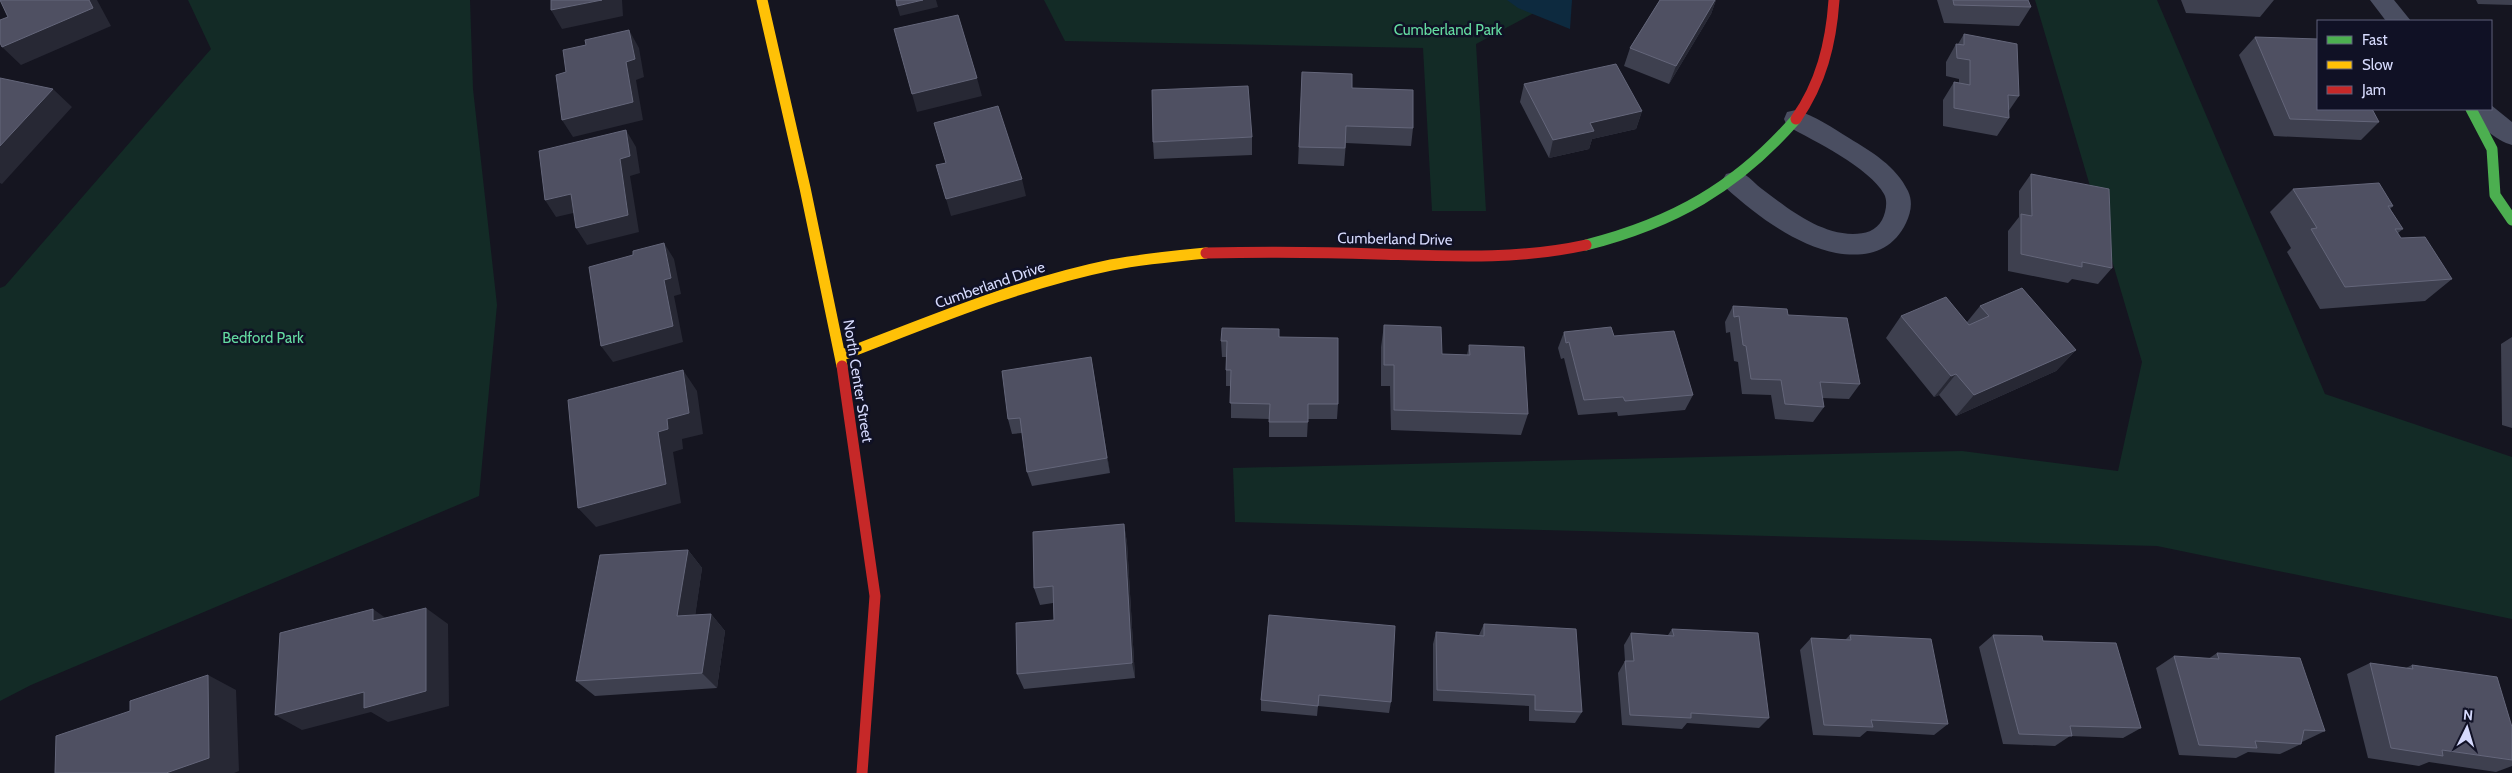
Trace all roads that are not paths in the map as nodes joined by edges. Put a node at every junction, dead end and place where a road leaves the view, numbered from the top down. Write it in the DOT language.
graph roads {
  1 [pos="762,0"];
  2 [pos="1834,0"];
  3 [pos="2380,0"];
  4 [pos="2398,20"];
  5 [pos="2472,110"];
  6 [pos="2480,110"];
  7 [pos="1796,119"];
  8 [pos="2512,136"];
  9 [pos="1735,181"];
  10 [pos="2512,220"];
  11 [pos="840,356"];
  12 [pos="862,773"];
  1 -- 11 [label="street, North Center Street"];
  2 -- 7 [label="street, Cumberland Drive"];
  3 -- 4 [label="street"];
  5 -- 10 [label="street"];
  6 -- 8 [label="street"];
  7 -- 9 [label="street, Cumberland Drive"];
  7 -- 9 [label="street"];
  9 -- 11 [label="street, Cumberland Drive"];
  11 -- 12 [label="street, North Center Street"];
}
